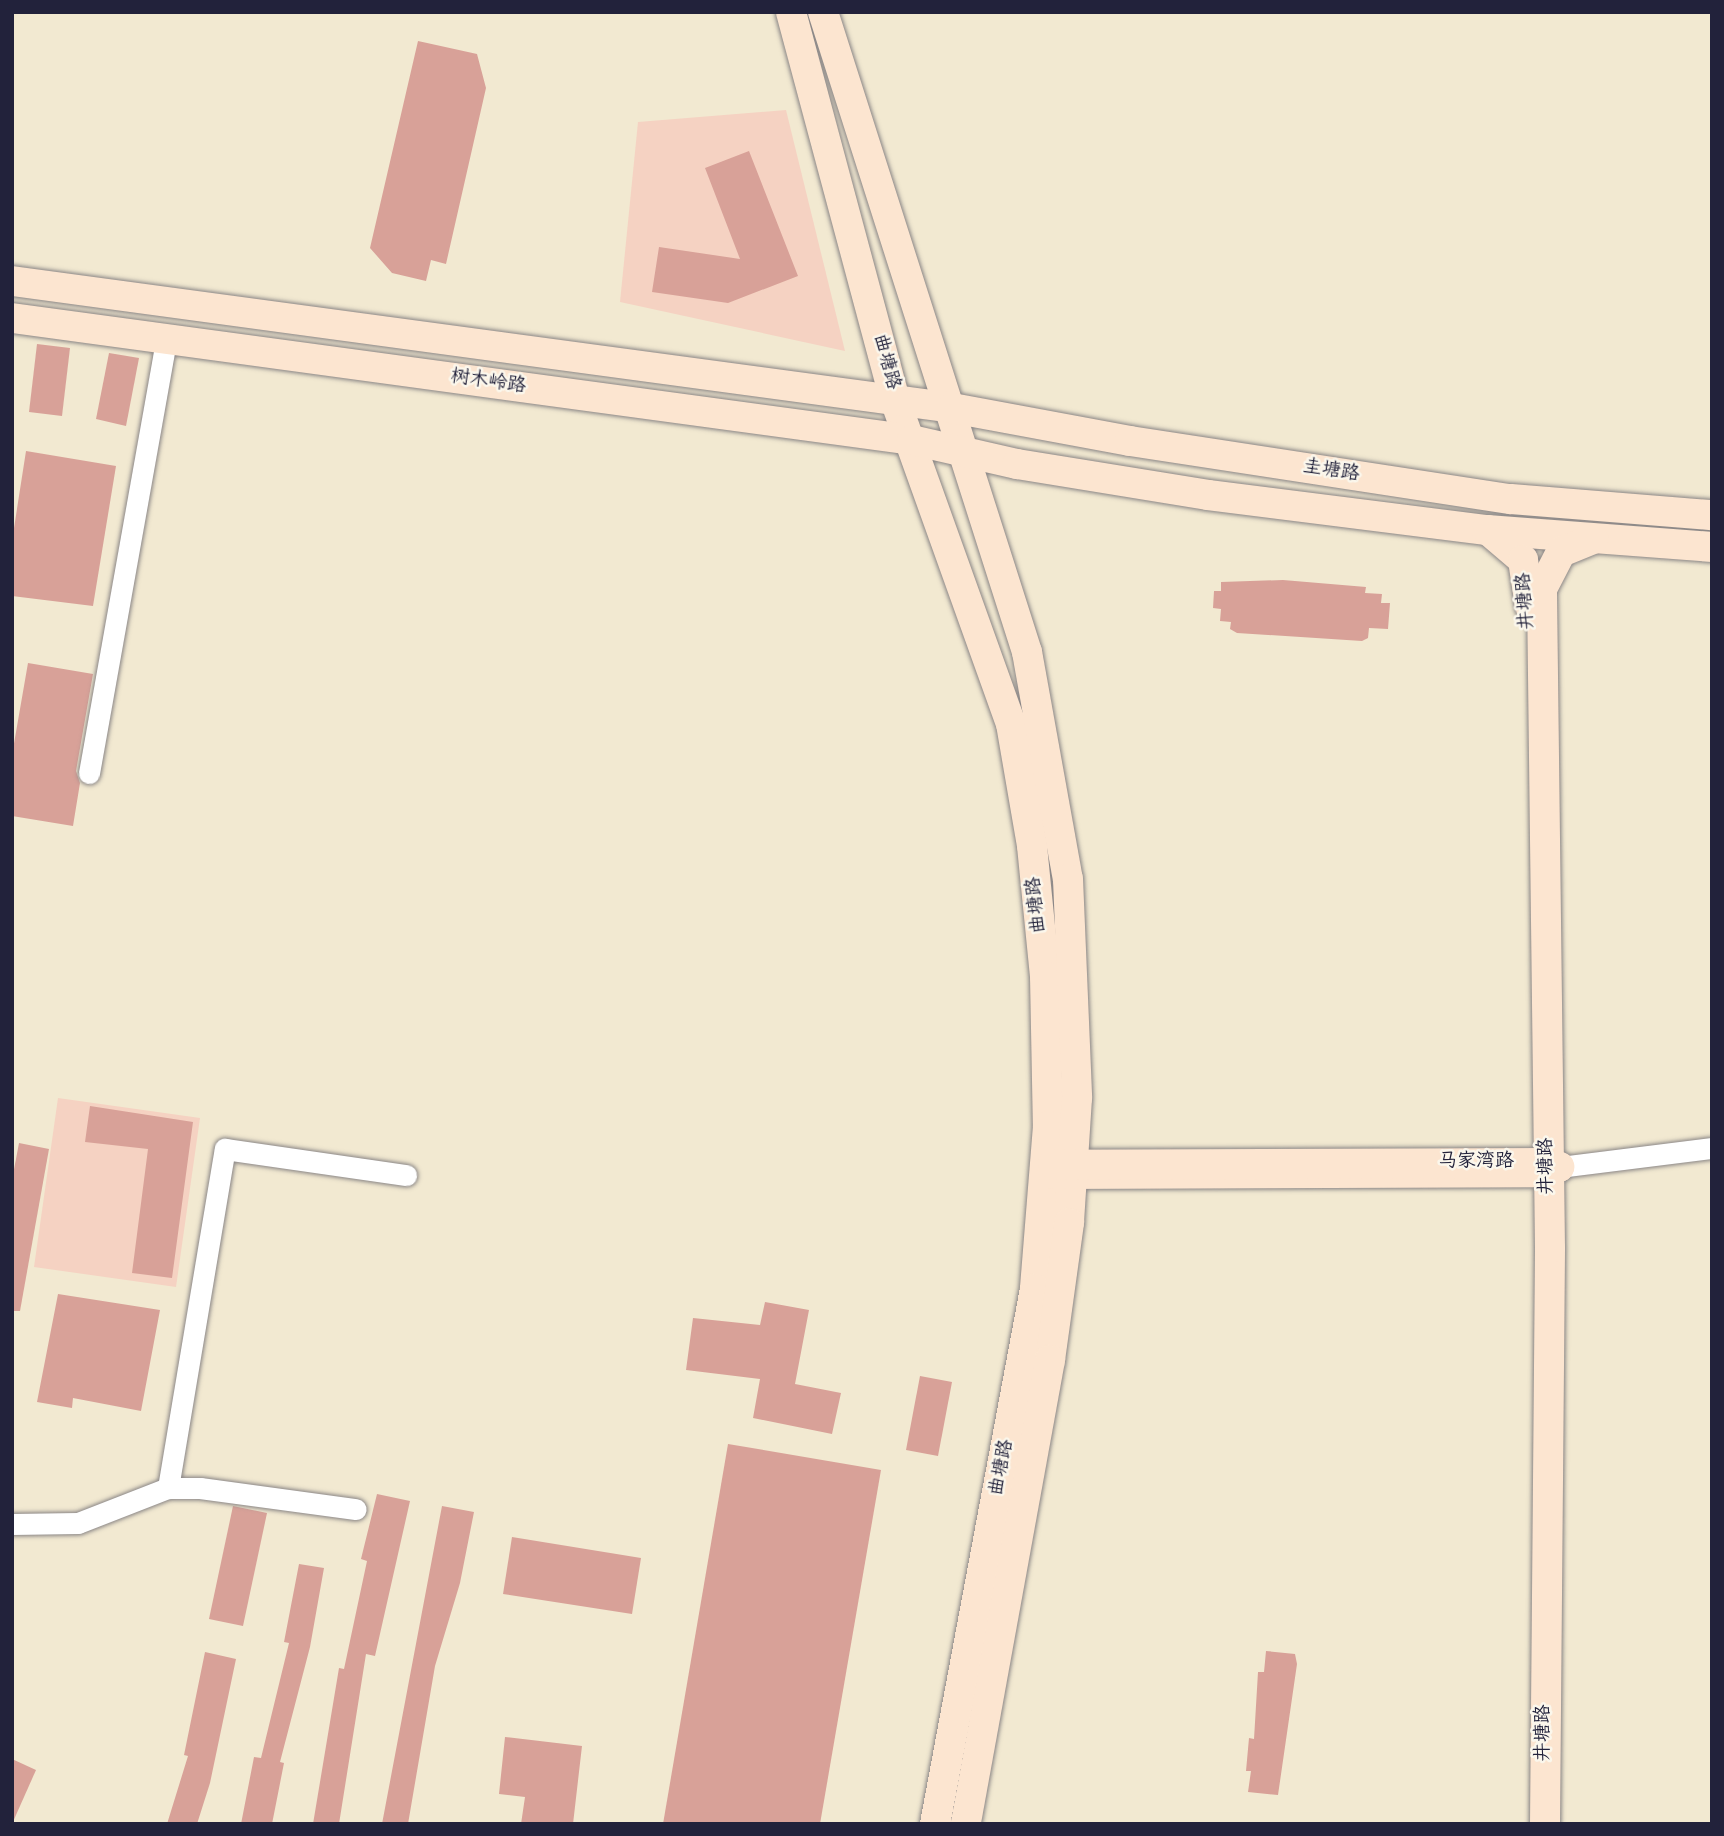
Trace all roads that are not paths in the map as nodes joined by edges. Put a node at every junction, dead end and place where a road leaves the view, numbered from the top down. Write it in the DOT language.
graph roads {
  1 [pos="791,12"];
  2 [pos="823,12"];
  3 [pos="12,281"];
  4 [pos="12,318"];
  5 [pos="166,339"];
  6 [pos="895,400"];
  7 [pos="952,408"];
  8 [pos="912,440"];
  9 [pos="964,452"];
  10 [pos="1712,514"];
  11 [pos="1487,530"];
  12 [pos="1596,539"];
  13 [pos="1712,547"];
  14 [pos="89,773"];
  15 [pos="1712,1148"];
  16 [pos="1546,1167"];
  17 [pos="1059,1170"];
  18 [pos="406,1175"];
  19 [pos="169,1488"];
  20 [pos="356,1509"];
  21 [pos="12,1524"];
  22 [pos="935,1824"];
  23 [pos="966,1824"];
  24 [pos="1534,1824"];
  25 [pos="1545,1824"];
  1 -- 6 [label="main road, 曲塘路"];
  2 -- 7 [label="main road, 曲塘路"];
  3 -- 6 [label="main road, 树木岭路"];
  4 -- 5 [label="main road, 树木岭路"];
  5 -- 8 [label="main road, 树木岭路"];
  5 -- 14 [label="street"];
  6 -- 7 [label="main road, 树木岭路"];
  6 -- 8 [label="main road, 曲塘路"];
  7 -- 9 [label="main road, 曲塘路"];
  7 -- 10 [label="main road, 圭塘路"];
  8 -- 9 [label="main road, 树木岭路"];
  8 -- 17 [label="main road, 曲塘路"];
  9 -- 11 [label="main road, 圭塘路"];
  9 -- 17 [label="main road, 曲塘路"];
  11 -- 12 [label="main road, 圭塘路"];
  11 -- 16 [label="main road, 井塘路"];
  12 -- 13 [label="main road, 圭塘路"];
  12 -- 16 [label="main road, 井塘路"];
  15 -- 16 [label="street"];
  16 -- 17 [label="main road, 马家湾路"];
  16 -- 24 [label="main road, 井塘路"];
  16 -- 25 [label="main road, 井塘路"];
  17 -- 22 [label="main road, 曲塘路"];
  17 -- 23 [label="main road, 曲塘路"];
  18 -- 19 [label="street"];
  19 -- 20 [label="street"];
  19 -- 21 [label="street"];
}
